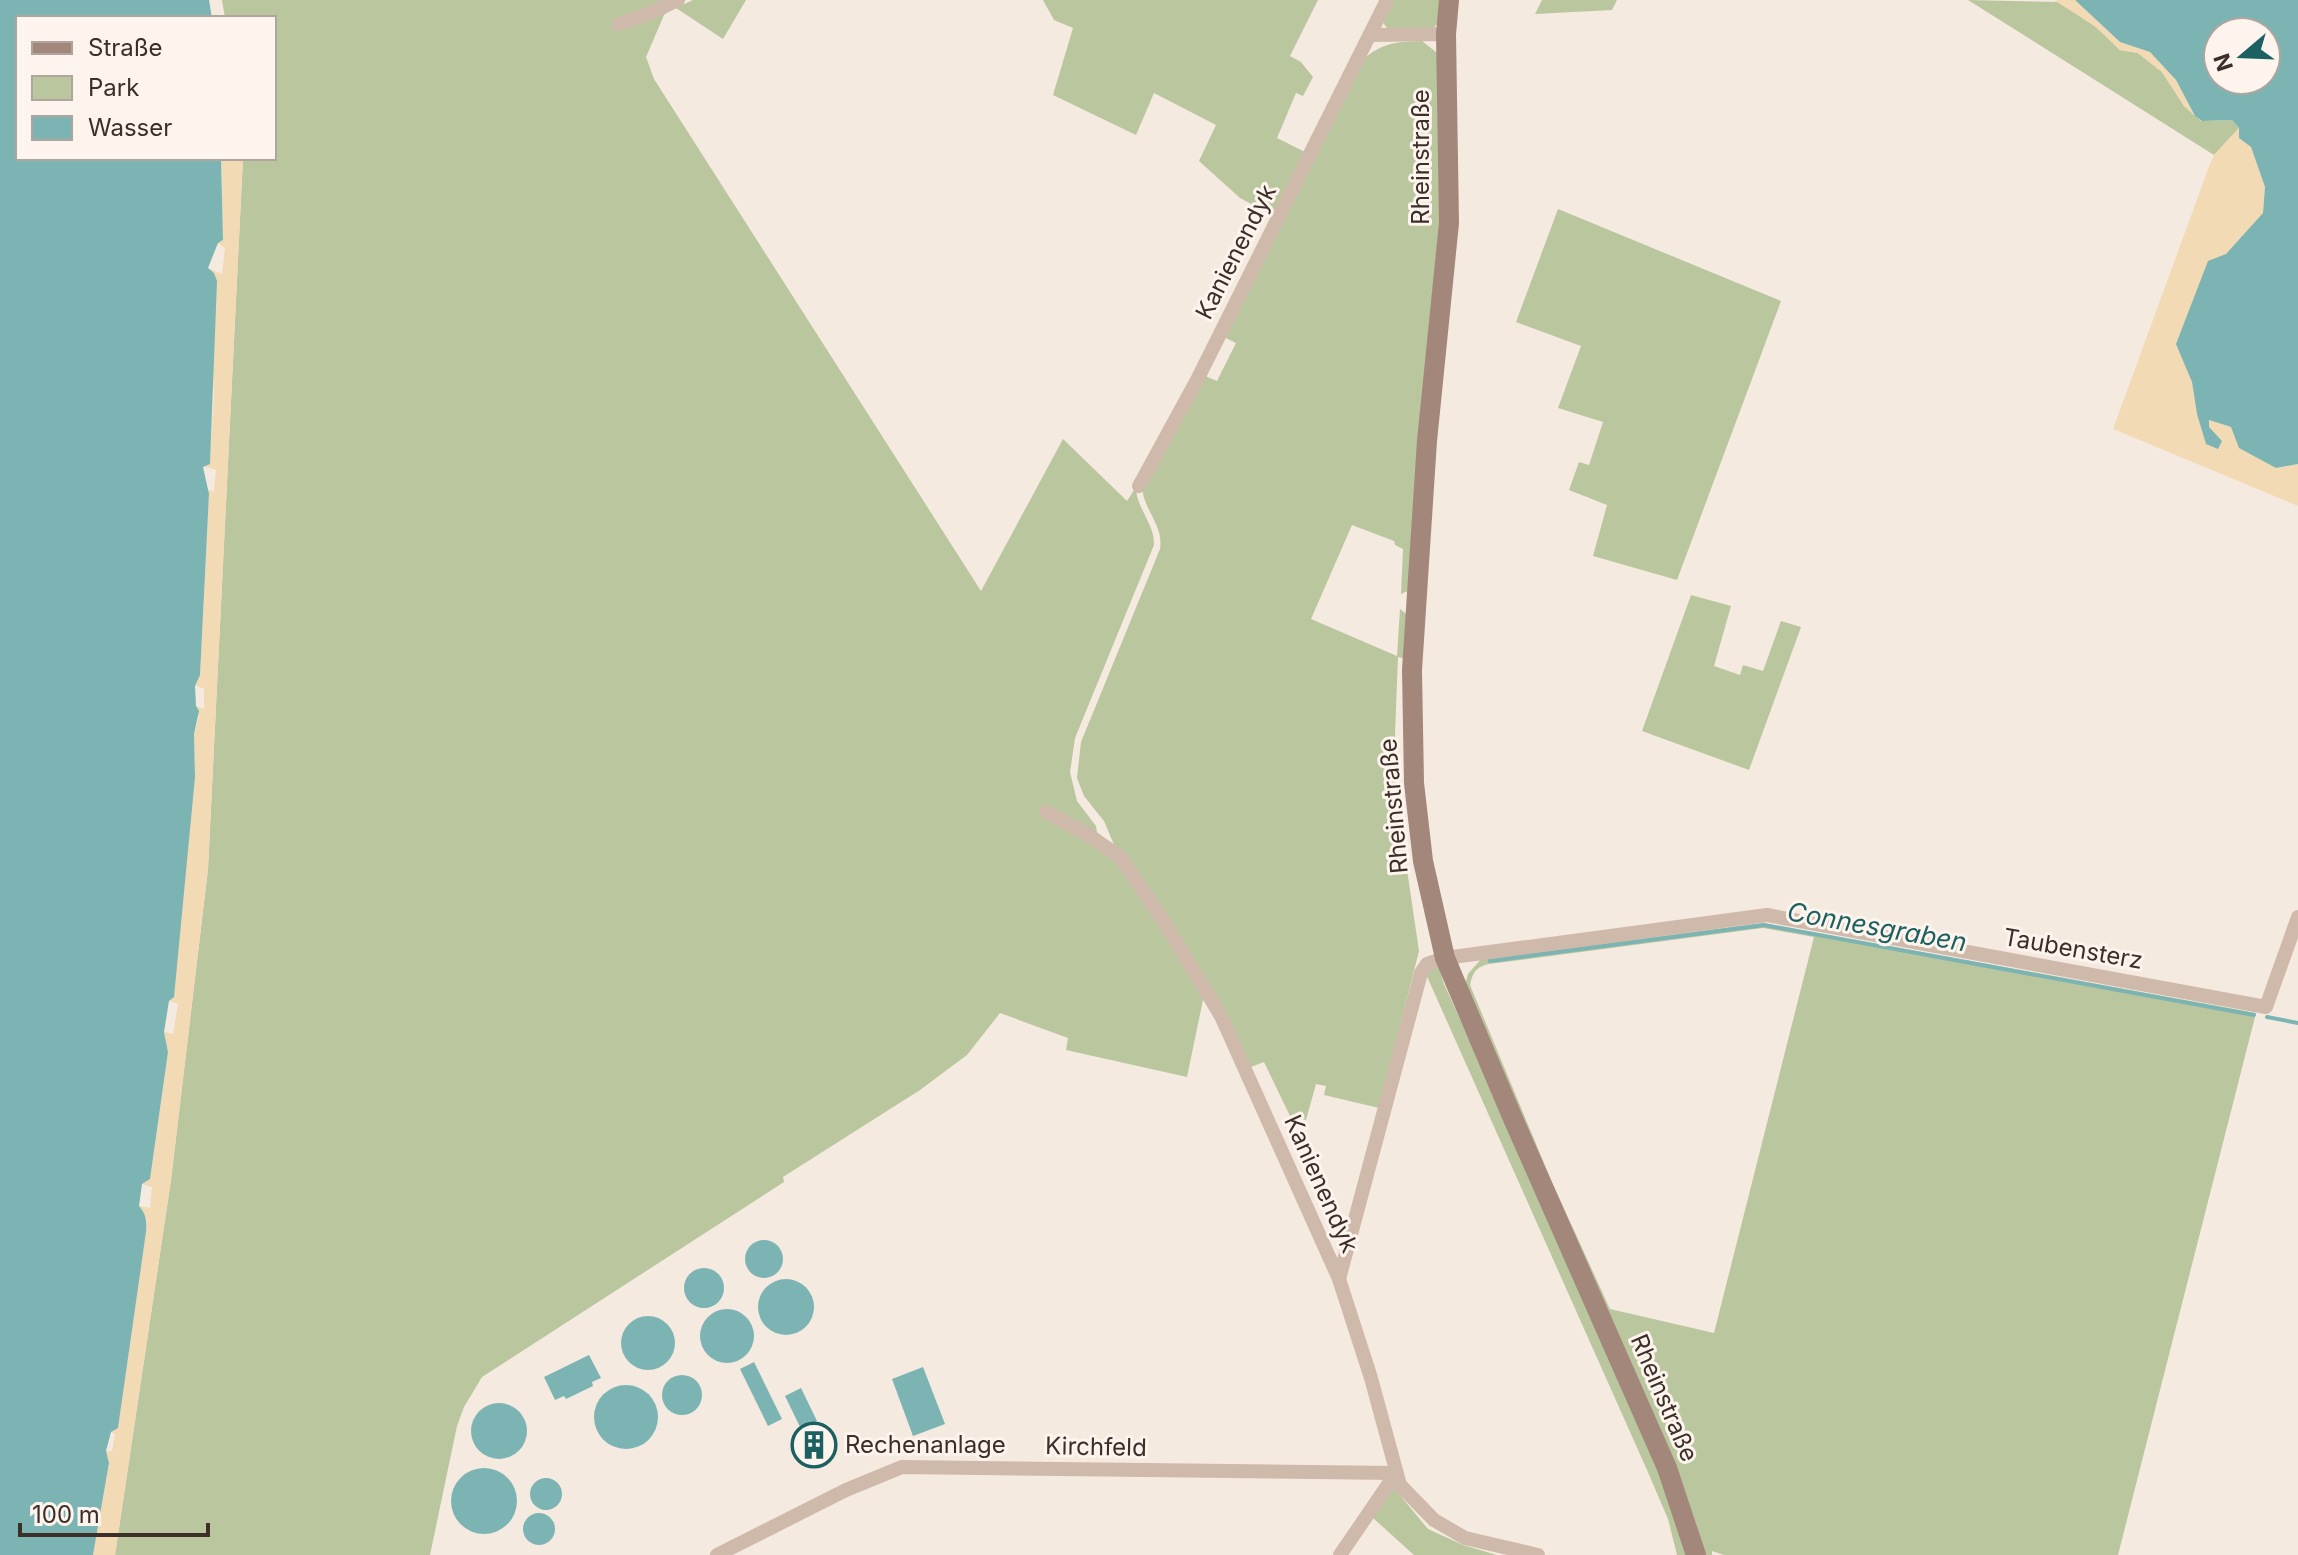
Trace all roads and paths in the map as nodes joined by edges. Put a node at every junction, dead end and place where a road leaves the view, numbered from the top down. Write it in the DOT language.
graph roads {
  1 [pos="678,0"];
  2 [pos="1387,0"];
  3 [pos="1449,0"];
  4 [pos="619,24"];
  5 [pos="1446,34"];
  6 [pos="1370,35"];
  7 [pos="1139,486"];
  8 [pos="1046,812"];
  9 [pos="2298,917"];
  10 [pos="1445,958"];
  11 [pos="1339,1279"];
  12 [pos="1396,1473"];
  13 [pos="717,1555"];
  14 [pos="1340,1555"];
  15 [pos="1538,1555"];
  16 [pos="1696,1555"];
  1 -- 4 [label="street"];
  2 -- 6 [label="street, Kanienendyk"];
  3 -- 5 [label="main road, Rheinstraße"];
  5 -- 6 [label="street"];
  5 -- 10 [label="main road, Rheinstraße"];
  6 -- 7 [label="street, Kanienendyk"];
  8 -- 11 [label="street, Kanienendyk"];
  9 -- 10 [label="street, Taubensterz"];
  10 -- 11 [label="street"];
  10 -- 16 [label="main road, Rheinstraße"];
  11 -- 12 [label="street, Kanienendyk"];
  12 -- 13 [label="street, Kirchfeld"];
  12 -- 14 [label="street"];
  12 -- 15 [label="street, Kanienendyk"];
}
